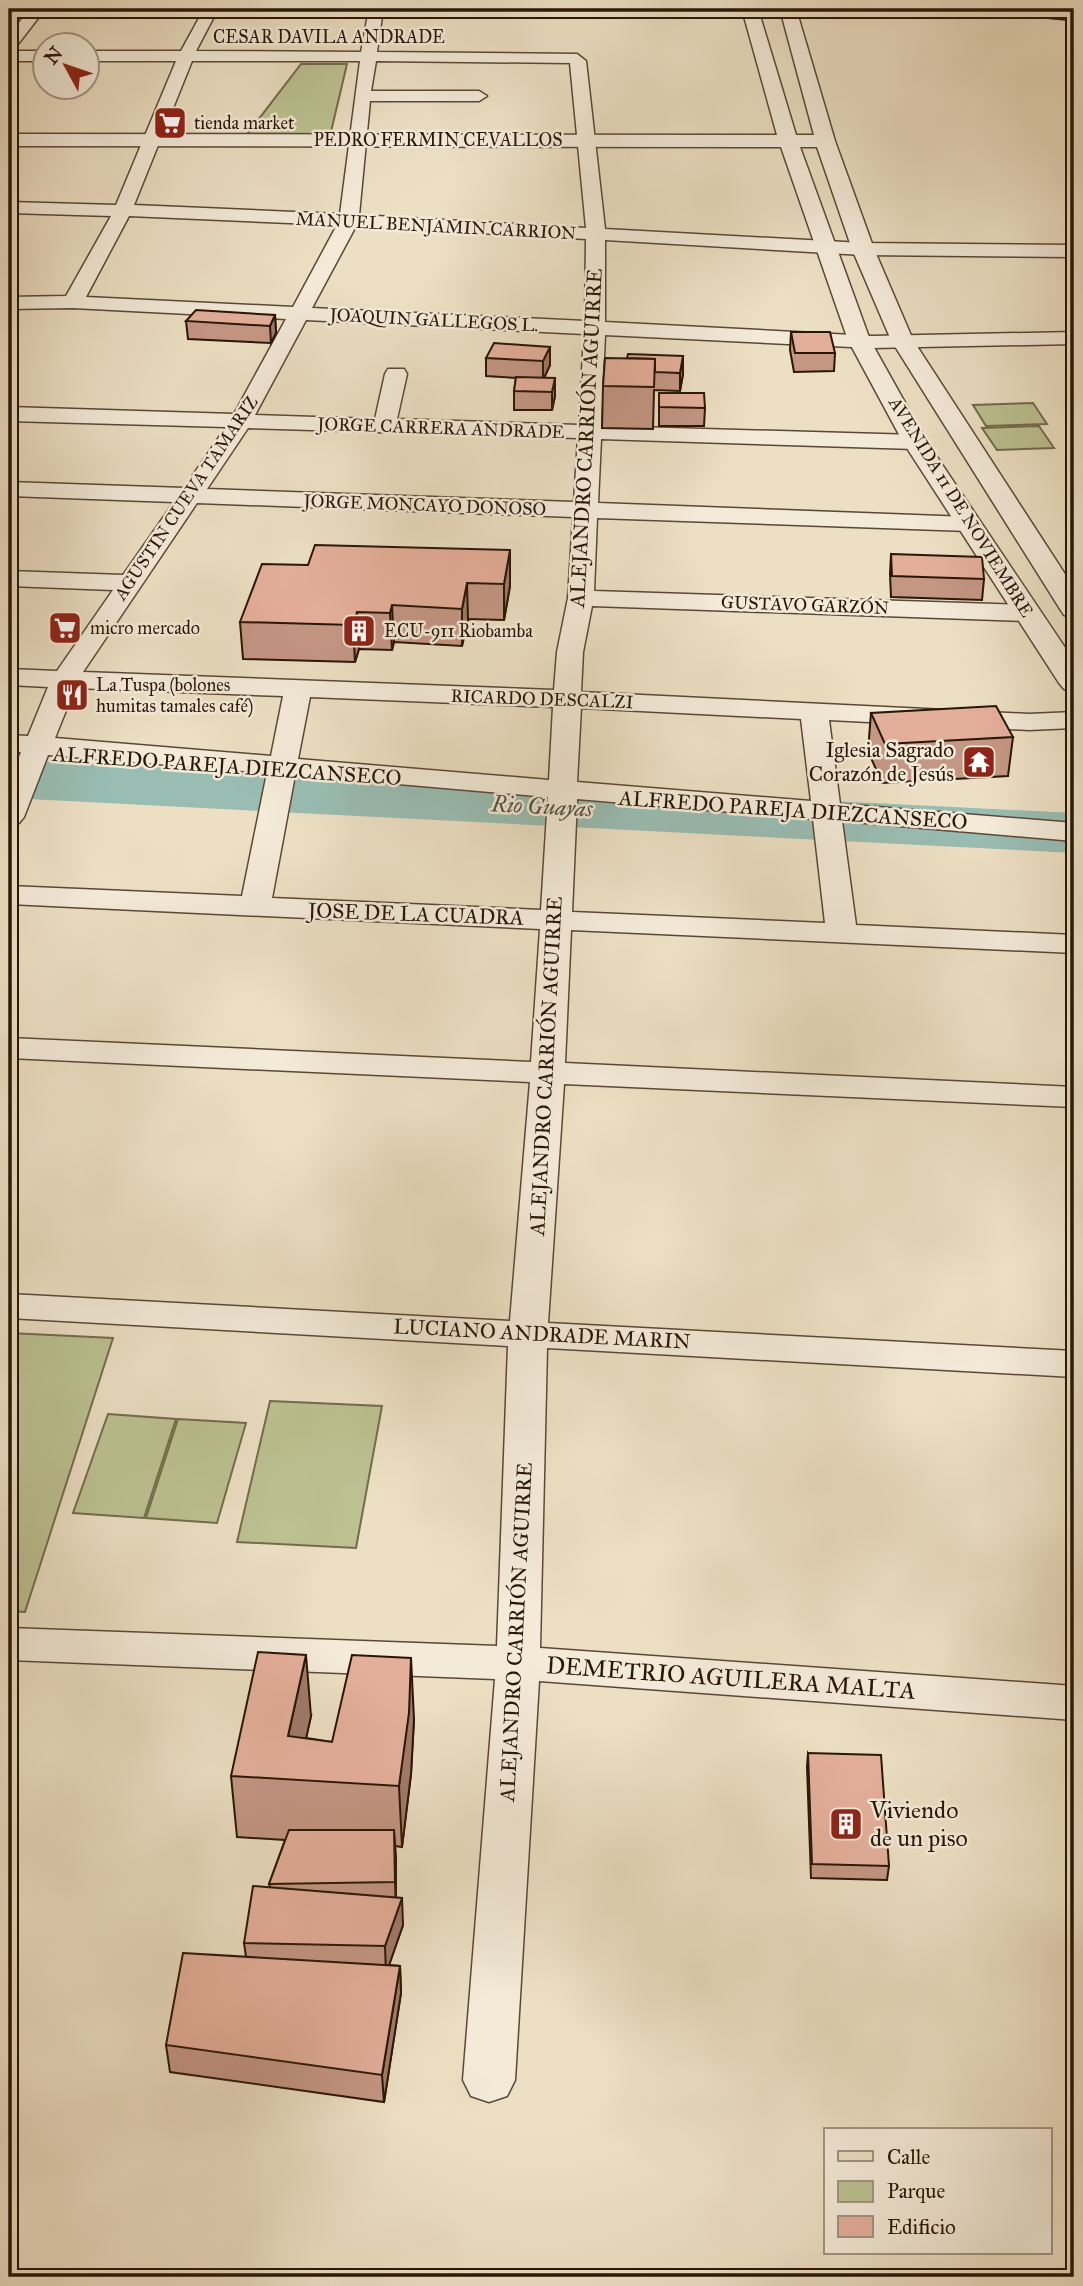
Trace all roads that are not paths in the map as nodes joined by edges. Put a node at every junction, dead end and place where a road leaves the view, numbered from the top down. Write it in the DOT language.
graph roads {
  1 [pos="38,9"];
  2 [pos="211,9"];
  3 [pos="376,9"];
  4 [pos="750,9"];
  5 [pos="788,9"];
  6 [pos="1009,9"];
  7 [pos="1074,15"];
  8 [pos="9,45"];
  9 [pos="764,55"];
  10 [pos="802,55"];
  11 [pos="9,56"];
  12 [pos="32,56"];
  13 [pos="102,56"];
  14 [pos="186,56"];
  15 [pos="368,57"];
  16 [pos="571,57"];
  17 [pos="362,96"];
  18 [pos="479,96"];
  19 [pos="9,140"];
  20 [pos="358,140"];
  21 [pos="588,140"];
  22 [pos="788,140"];
  23 [pos="825,141"];
  24 [pos="150,142"];
  25 [pos="9,207"];
  26 [pos="123,210"];
  27 [pos="349,221"];
  28 [pos="596,236"];
  29 [pos="824,247"];
  30 [pos="863,249"];
  31 [pos="1074,251"];
  32 [pos="73,302"];
  33 [pos="9,303"];
  34 [pos="300,314"];
  35 [pos="1074,319"];
  36 [pos="912,326"];
  37 [pos="595,328"];
  38 [pos="1074,338"];
  39 [pos="859,340"];
  40 [pos="396,374"];
  41 [pos="9,414"];
  42 [pos="240,423"];
  43 [pos="384,425"];
  44 [pos="590,433"];
  45 [pos="915,442"];
  46 [pos="9,489"];
  47 [pos="189,496"];
  48 [pos="586,511"];
  49 [pos="968,524"];
  50 [pos="9,578"];
  51 [pos="129,583"];
  52 [pos="581,598"];
  53 [pos="1074,609"];
  54 [pos="1028,613"];
  55 [pos="9,677"];
  56 [pos="65,679"];
  57 [pos="1074,683"];
  58 [pos="298,689"];
  59 [pos="568,699"];
  60 [pos="814,712"];
  61 [pos="1074,720"];
  62 [pos="9,743"];
  63 [pos="9,749"];
  64 [pos="16,779"];
  65 [pos="9,817"];
  66 [pos="1074,832"];
  67 [pos="9,895"];
  68 [pos="255,907"];
  69 [pos="554,920"];
  70 [pos="842,933"];
  71 [pos="1074,944"];
  72 [pos="9,1048"];
  73 [pos="548,1074"];
  74 [pos="1074,1097"];
  75 [pos="9,1306"];
  76 [pos="528,1333"];
  77 [pos="1074,1364"];
  78 [pos="9,1644"];
  79 [pos="518,1663"];
  80 [pos="1074,1703"];
  81 [pos="489,2080"];
  1 -- 8 [label="street"];
  2 -- 14 [label="street"];
  3 -- 15 [label="street, AGUSTIN CUEVA TAMARIZ"];
  4 -- 9 [label="street, AVENIDA 11 DE NOVIEMBRE"];
  5 -- 10 [label="street, AVENIDA 11 DE NOVIEMBRE"];
  6 -- 7 [label="main road"];
  9 -- 10 [label="street"];
  9 -- 22 [label="street, AVENIDA 11 DE NOVIEMBRE"];
  10 -- 23 [label="street, AVENIDA 11 DE NOVIEMBRE"];
  11 -- 12 [label="street"];
  13 -- 14 [label="street, CESAR DAVILA ANDRADE"];
  14 -- 15 [label="street, CESAR DAVILA ANDRADE"];
  14 -- 24 [label="street"];
  15 -- 16 [label="street, CESAR DAVILA ANDRADE"];
  15 -- 17 [label="street, AGUSTIN CUEVA TAMARIZ"];
  16 -- 21 [label="street, ALEJANDRO CARRIÓN AGUIRRE"];
  17 -- 18 [label="street"];
  17 -- 20 [label="street, AGUSTIN CUEVA TAMARIZ"];
  19 -- 24 [label="street, PEDRO FERMIN CEVALLOS"];
  20 -- 21 [label="street, PEDRO FERMIN CEVALLOS"];
  20 -- 24 [label="street, PEDRO FERMIN CEVALLOS"];
  20 -- 27 [label="street, AGUSTIN CUEVA TAMARIZ"];
  21 -- 22 [label="street, PEDRO FERMIN CEVALLOS"];
  21 -- 28 [label="street, ALEJANDRO CARRIÓN AGUIRRE"];
  22 -- 23 [label="street, PEDRO FERMIN CEVALLOS"];
  22 -- 29 [label="street, AVENIDA 11 DE NOVIEMBRE"];
  23 -- 30 [label="street, AVENIDA 11 DE NOVIEMBRE"];
  24 -- 26 [label="street"];
  25 -- 26 [label="street, MANUEL BENJAMIN CARRION"];
  26 -- 27 [label="street, MANUEL BENJAMIN CARRION"];
  26 -- 32 [label="street"];
  27 -- 28 [label="street, MANUEL BENJAMIN CARRION"];
  27 -- 34 [label="street, AGUSTIN CUEVA TAMARIZ"];
  28 -- 29 [label="street, MANUEL BENJAMIN CARRION"];
  28 -- 37 [label="street, ALEJANDRO CARRIÓN AGUIRRE"];
  29 -- 30 [label="street, MANUEL BENJAMIN CARRION"];
  29 -- 39 [label="street, AVENIDA 11 DE NOVIEMBRE"];
  30 -- 31 [label="street, MANUEL BENJAMIN CARRION"];
  30 -- 36 [label="street, AVENIDA 11 DE NOVIEMBRE"];
  32 -- 33 [label="street, JOAQUIN GALLEGOS L."];
  32 -- 34 [label="street, JOAQUIN GALLEGOS L."];
  34 -- 37 [label="street, JOAQUIN GALLEGOS L."];
  34 -- 42 [label="street, AGUSTIN CUEVA TAMARIZ"];
  35 -- 36 [label="street"];
  36 -- 38 [label="street"];
  36 -- 39 [label="street, JOAQUIN GALLEGOS L."];
  36 -- 53 [label="street, AVENIDA 11 DE NOVIEMBRE"];
  37 -- 39 [label="street, JOAQUIN GALLEGOS L."];
  37 -- 44 [label="street, ALEJANDRO CARRIÓN AGUIRRE"];
  39 -- 45 [label="street, AVENIDA 11 DE NOVIEMBRE"];
  40 -- 43 [label="street"];
  41 -- 42 [label="street, JORGE CARRERA ANDRADE"];
  42 -- 43 [label="street, JORGE CARRERA ANDRADE"];
  42 -- 47 [label="street, AGUSTIN CUEVA TAMARIZ"];
  43 -- 44 [label="street, JORGE CARRERA ANDRADE"];
  44 -- 45 [label="street, JORGE CARRERA ANDRADE"];
  44 -- 48 [label="street, ALEJANDRO CARRIÓN AGUIRRE"];
  45 -- 49 [label="street, AVENIDA 11 DE NOVIEMBRE"];
  46 -- 47 [label="street, JORGE MONCAYO DONOSO"];
  47 -- 48 [label="street, JORGE MONCAYO DONOSO"];
  47 -- 51 [label="street, AGUSTIN CUEVA TAMARIZ"];
  48 -- 49 [label="street, JORGE MONCAYO DONOSO"];
  48 -- 52 [label="street, ALEJANDRO CARRIÓN AGUIRRE"];
  49 -- 54 [label="street, AVENIDA 11 DE NOVIEMBRE"];
  50 -- 51 [label="street"];
  51 -- 56 [label="street, AGUSTIN CUEVA TAMARIZ"];
  52 -- 54 [label="street, GUSTAVO GARZÓN"];
  52 -- 59 [label="street, ALEJANDRO CARRIÓN AGUIRRE"];
  54 -- 57 [label="street, AVENIDA 11 DE NOVIEMBRE"];
  55 -- 56 [label="street, RICARDO DESCALZI"];
  56 -- 58 [label="street, RICARDO DESCALZI"];
  56 -- 64 [label="street, AGUSTIN CUEVA TAMARIZ"];
  58 -- 59 [label="street, RICARDO DESCALZI"];
  58 -- 68 [label="street"];
  59 -- 60 [label="street, RICARDO DESCALZI"];
  59 -- 69 [label="street, ALEJANDRO CARRIÓN AGUIRRE"];
  60 -- 61 [label="street, RICARDO DESCALZI"];
  60 -- 70 [label="street"];
  62 -- 66 [label="street"];
  63 -- 66 [label="street, ALFREDO PAREJA DIEZCANSECO"];
  64 -- 65 [label="street, AGUSTIN CUEVA TAMARIZ"];
  67 -- 68 [label="street, JOSE DE LA CUADRA"];
  68 -- 69 [label="street, JOSE DE LA CUADRA"];
  69 -- 70 [label="street, JOSE DE LA CUADRA"];
  69 -- 73 [label="street, ALEJANDRO CARRIÓN AGUIRRE"];
  70 -- 71 [label="street, JOSE DE LA CUADRA"];
  72 -- 73 [label="street"];
  73 -- 74 [label="street"];
  73 -- 76 [label="street, ALEJANDRO CARRIÓN AGUIRRE"];
  75 -- 76 [label="street, LUCIANO ANDRADE MARIN"];
  76 -- 77 [label="street, LUCIANO ANDRADE MARIN"];
  76 -- 79 [label="street, ALEJANDRO CARRIÓN AGUIRRE"];
  78 -- 79 [label="street, DEMETRIO AGUILERA MALTA"];
  79 -- 80 [label="street, DEMETRIO AGUILERA MALTA"];
  79 -- 81 [label="street, ALEJANDRO CARRIÓN AGUIRRE"];
}
